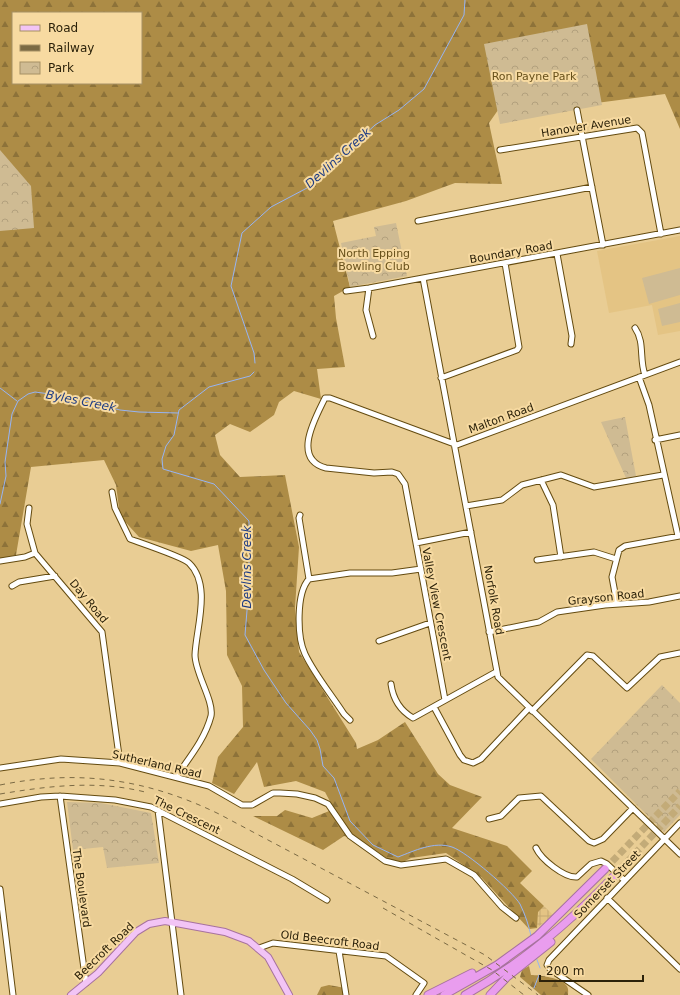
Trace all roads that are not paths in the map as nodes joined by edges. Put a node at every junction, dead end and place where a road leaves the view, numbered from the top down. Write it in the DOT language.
graph roads {
  1 [pos="577,110"];
  2 [pos="582,136"];
  3 [pos="500,150"];
  4 [pos="592,187"];
  5 [pos="418,221"];
  6 [pos="680,230"];
  7 [pos="661,234"];
  8 [pos="603,245"];
  9 [pos="557,254"];
  10 [pos="505,263"];
  11 [pos="423,278"];
  12 [pos="370,288"];
  13 [pos="346,291"];
  14 [pos="635,328"];
  15 [pos="373,336"];
  16 [pos="571,344"];
  17 [pos="680,362"];
  18 [pos="645,375"];
  19 [pos="639,377"];
  20 [pos="441,378"];
  21 [pos="680,436"];
  22 [pos="656,440"];
  23 [pos="454,443"];
  24 [pos="663,475"];
  25 [pos="541,480"];
  26 [pos="112,492"];
  27 [pos="466,506"];
  28 [pos="29,508"];
  29 [pos="300,515"];
  30 [pos="471,532"];
  31 [pos="679,536"];
  32 [pos="416,543"];
  33 [pos="35,553"];
  34 [pos="561,558"];
  35 [pos="616,559"];
  36 [pos="537,560"];
  37 [pos="0,561"];
  38 [pos="421,568"];
  39 [pos="55,576"];
  40 [pos="309,579"];
  41 [pos="12,586"];
  42 [pos="680,596"];
  43 [pos="618,604"];
  44 [pos="430,623"];
  45 [pos="489,632"];
  46 [pos="378,641"];
  47 [pos="680,652"];
  48 [pos="496,672"];
  49 [pos="391,684"];
  50 [pos="445,700"];
  51 [pos="434,707"];
  52 [pos="530,710"];
  53 [pos="350,720"];
  54 [pos="120,764"];
  55 [pos="0,768"];
  56 [pos="176,777"];
  57 [pos="60,796"];
  58 [pos="0,804"];
  59 [pos="633,808"];
  60 [pos="158,810"];
  61 [pos="489,820"];
  62 [pos="680,823"];
  63 [pos="664,839"];
  64 [pos="536,848"];
  65 [pos="680,854"];
  66 [pos="605,869"];
  67 [pos="613,877"];
  68 [pos="624,880"];
  69 [pos="0,889"];
  70 [pos="607,898"];
  71 [pos="327,900"];
  72 [pos="516,918"];
  73 [pos="171,921"];
  74 [pos="259,948"];
  75 [pos="339,951"];
  76 [pos="526,959"];
  77 [pos="496,965"];
  78 [pos="680,969"];
  79 [pos="507,977"];
  80 [pos="86,983"];
  81 [pos="13,995"];
  82 [pos="71,995"];
  83 [pos="181,995"];
  84 [pos="289,995"];
  85 [pos="346,995"];
  86 [pos="416,995"];
  87 [pos="428,995"];
  88 [pos="444,995"];
  89 [pos="465,995"];
  90 [pos="490,995"];
  91 [pos="496,995"];
  92 [pos="588,995"];
  1 -- 2 [label="street"];
  2 -- 3 [label="street, Hanover Avenue"];
  2 -- 4 [label="street"];
  2 -- 7 [label="street, Hanover Avenue"];
  4 -- 5 [label="street"];
  4 -- 8 [label="street"];
  6 -- 7 [label="street, Boundary Road"];
  7 -- 8 [label="street, Boundary Road"];
  8 -- 9 [label="street, Boundary Road"];
  9 -- 10 [label="street, Boundary Road"];
  9 -- 16 [label="street"];
  10 -- 11 [label="street, Boundary Road"];
  10 -- 20 [label="street"];
  11 -- 12 [label="street, Boundary Road"];
  11 -- 20 [label="street, Norfolk Road"];
  12 -- 13 [label="street, Boundary Road"];
  12 -- 15 [label="street"];
  14 -- 18 [label="street"];
  17 -- 18 [label="street, Malton Road"];
  18 -- 19 [label="street, Malton Road"];
  19 -- 22 [label="street"];
  19 -- 23 [label="street, Malton Road"];
  20 -- 23 [label="street, Norfolk Road"];
  21 -- 22 [label="street"];
  22 -- 24 [label="street"];
  23 -- 27 [label="street, Norfolk Road"];
  23 -- 32 [label="street"];
  24 -- 25 [label="street"];
  24 -- 31 [label="street"];
  25 -- 27 [label="street"];
  25 -- 34 [label="street"];
  26 -- 56 [label="street"];
  27 -- 30 [label="street, Norfolk Road"];
  28 -- 33 [label="street, Day Road"];
  29 -- 40 [label="street"];
  30 -- 32 [label="street, Valley View Crescent"];
  30 -- 45 [label="street, Norfolk Road"];
  31 -- 35 [label="street"];
  32 -- 38 [label="street, Valley View Crescent"];
  33 -- 37 [label="street"];
  33 -- 39 [label="street, Day Road"];
  34 -- 35 [label="street"];
  34 -- 36 [label="street"];
  35 -- 43 [label="street"];
  38 -- 40 [label="street"];
  38 -- 44 [label="street, Valley View Crescent"];
  39 -- 41 [label="street"];
  39 -- 54 [label="street, Day Road"];
  40 -- 53 [label="street"];
  42 -- 43 [label="street, Grayson Road"];
  43 -- 45 [label="street, Grayson Road"];
  44 -- 46 [label="street"];
  44 -- 50 [label="street, Valley View Crescent"];
  45 -- 48 [label="street, Norfolk Road"];
  47 -- 52 [label="street"];
  48 -- 50 [label="street"];
  48 -- 52 [label="street, Norfolk Road"];
  49 -- 51 [label="street"];
  50 -- 51 [label="street"];
  51 -- 52 [label="street"];
  52 -- 59 [label="street, Norfolk Road"];
  54 -- 55 [label="street, Sutherland Road"];
  54 -- 56 [label="street, Sutherland Road"];
  56 -- 72 [label="street, Sutherland Road"];
  57 -- 58 [label="street, The Crescent"];
  57 -- 60 [label="street, The Crescent"];
  57 -- 80 [label="street, The Boulevard"];
  59 -- 61 [label="street"];
  59 -- 63 [label="street, Norfolk Road"];
  60 -- 71 [label="street, The Crescent"];
  60 -- 73 [label="street"];
  62 -- 63 [label="street, Somerset Street"];
  63 -- 65 [label="street, Norfolk Road"];
  63 -- 68 [label="street, Somerset Street"];
  64 -- 68 [label="street"];
  66 -- 77 [label="highway"];
  67 -- 76 [label="highway"];
  68 -- 70 [label="street, Somerset Street"];
  69 -- 81 [label="street"];
  70 -- 78 [label="street"];
  70 -- 92 [label="street, Somerset Street"];
  73 -- 74 [label="main road, Beecroft Road"];
  73 -- 80 [label="main road, Beecroft Road"];
  73 -- 83 [label="street"];
  74 -- 75 [label="street, Old Beecroft Road"];
  74 -- 84 [label="main road, Beecroft Road"];
  75 -- 85 [label="street"];
  75 -- 86 [label="street, Old Beecroft Road"];
  76 -- 79 [label="highway"];
  76 -- 89 [label="highway"];
  77 -- 87 [label="highway"];
  77 -- 88 [label="highway"];
  79 -- 90 [label="highway"];
  79 -- 91 [label="highway"];
  80 -- 82 [label="main road, Beecroft Road"];
}
